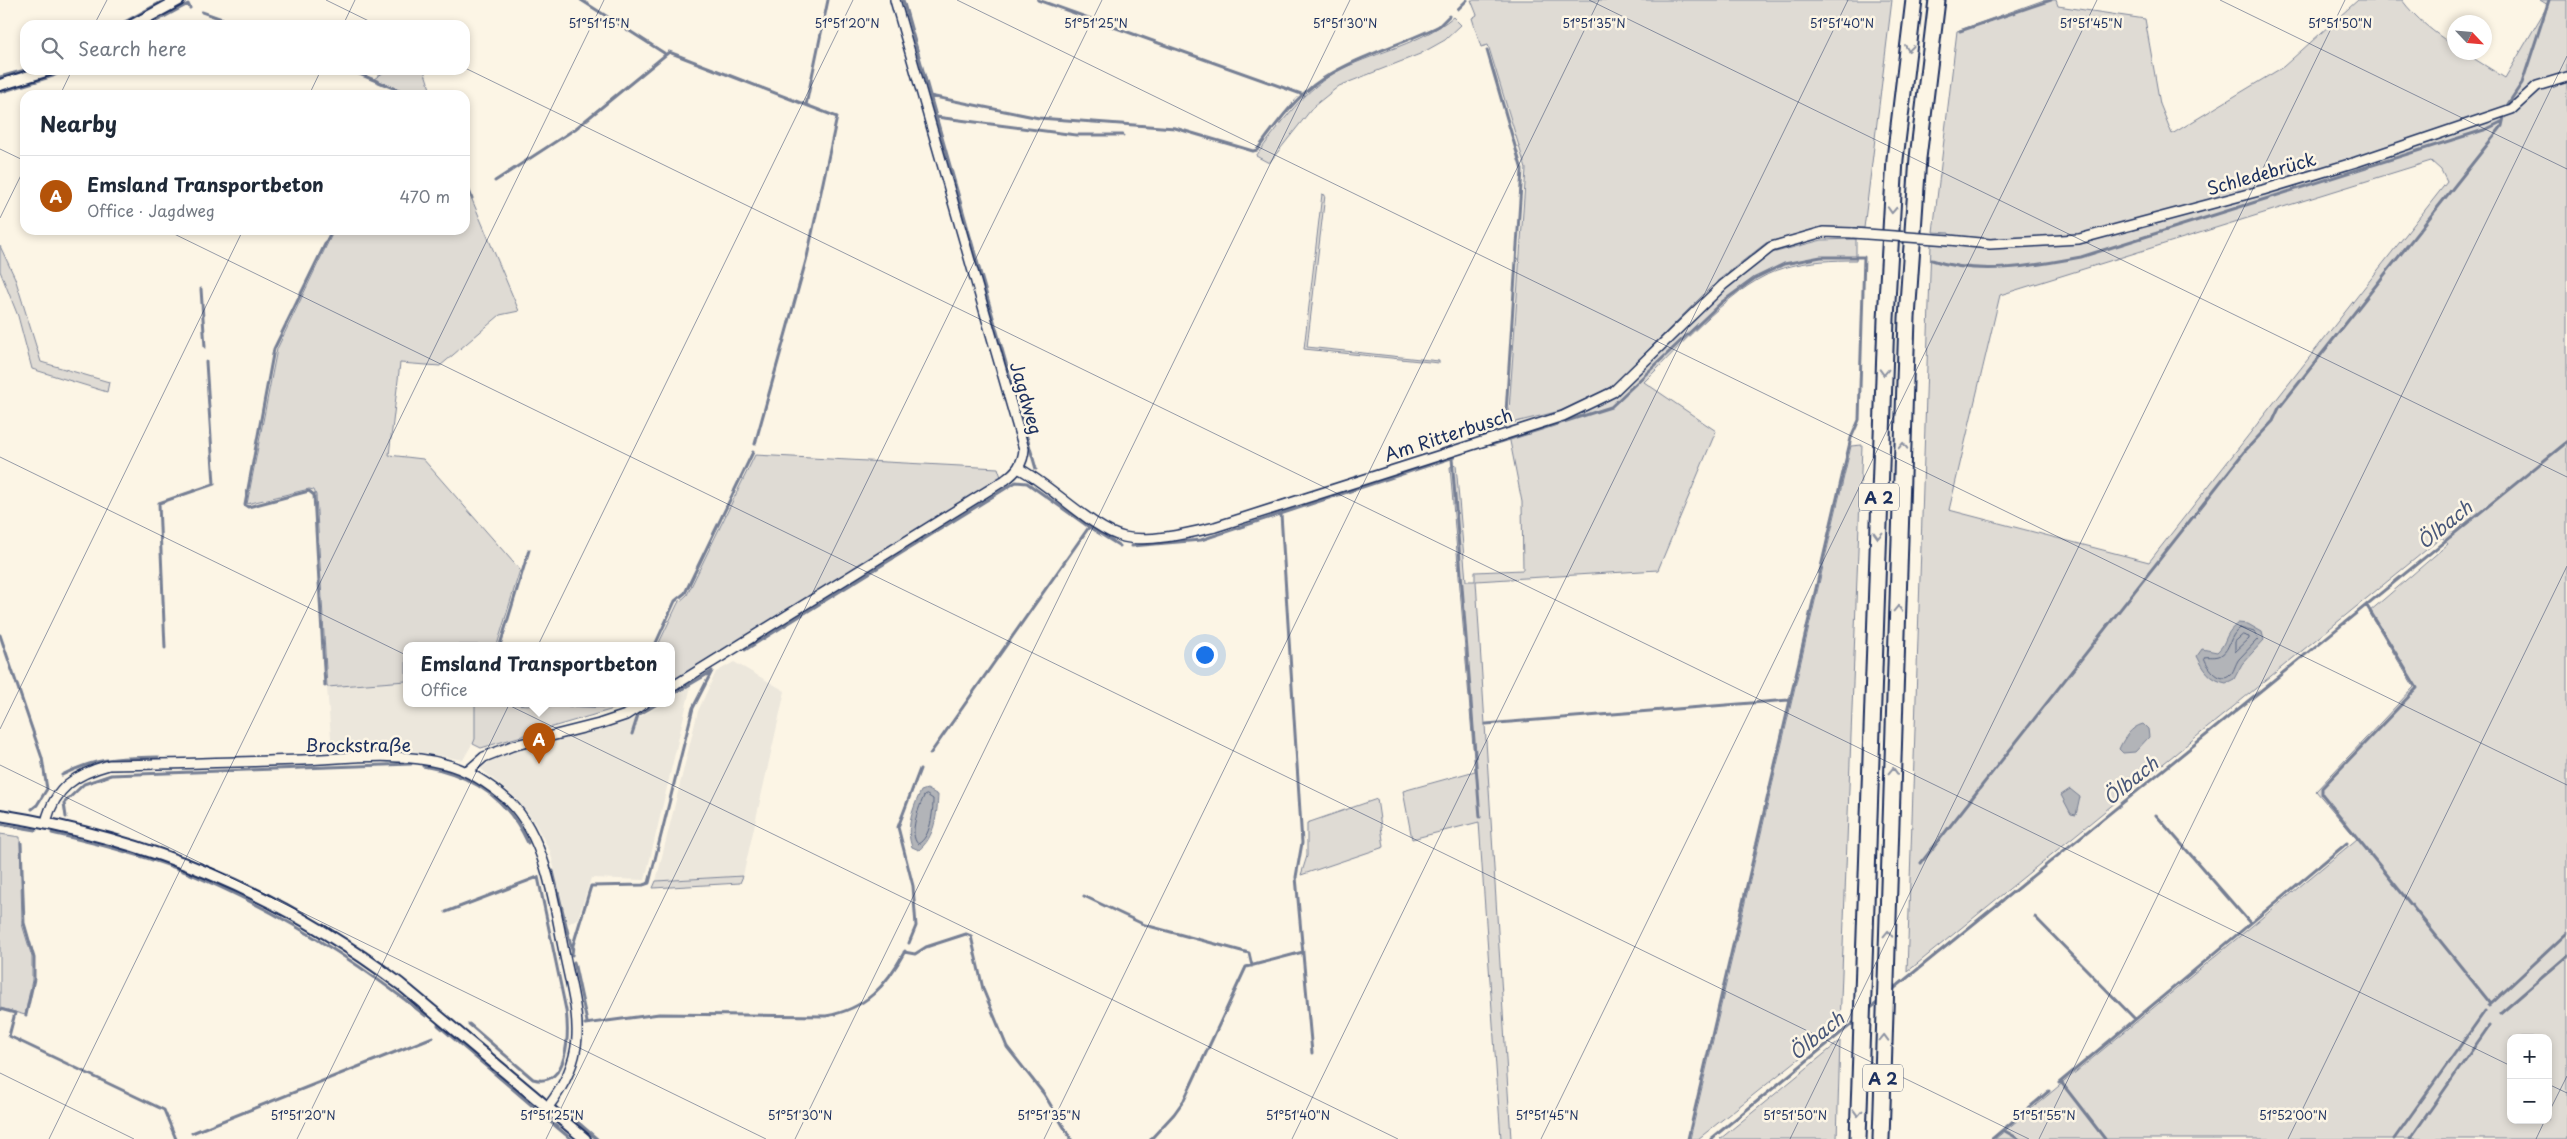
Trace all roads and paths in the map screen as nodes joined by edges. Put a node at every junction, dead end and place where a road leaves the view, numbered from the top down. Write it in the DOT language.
graph roads {
  1 [pos="179,0"];
  2 [pos="896,0"];
  3 [pos="1914,0"];
  4 [pos="1937,0"];
  5 [pos="142,20"];
  6 [pos="33,75"];
  7 [pos="2567,77"];
  8 [pos="0,85"];
  9 [pos="1853,233"];
  10 [pos="1018,468"];
  11 [pos="675,685"];
  12 [pos="639,707"];
  13 [pos="467,772"];
  14 [pos="0,814"];
  15 [pos="46,822"];
  16 [pos="548,1107"];
  17 [pos="585,1139"];
  18 [pos="1858,1139"];
  19 [pos="1881,1139"];
  1 -- 5 [label="street"];
  2 -- 10 [label="street, Jagdweg"];
  3 -- 18 [label="highway, A 2, one-way"];
  19 -- 4 [label="highway, A 2, one-way"];
  6 -- 8 [label="street"];
  7 -- 9 [label="street, Schledebrück, bridge"];
  9 -- 10 [label="street, Am Ritterbusch"];
  10 -- 11 [label="street"];
  12 -- 13 [label="street"];
  13 -- 15 [label="street, Brockstraße"];
  13 -- 16 [label="street, Brockstraße"];
  14 -- 15 [label="street"];
  15 -- 16 [label="street"];
  16 -- 17 [label="street"];
}
